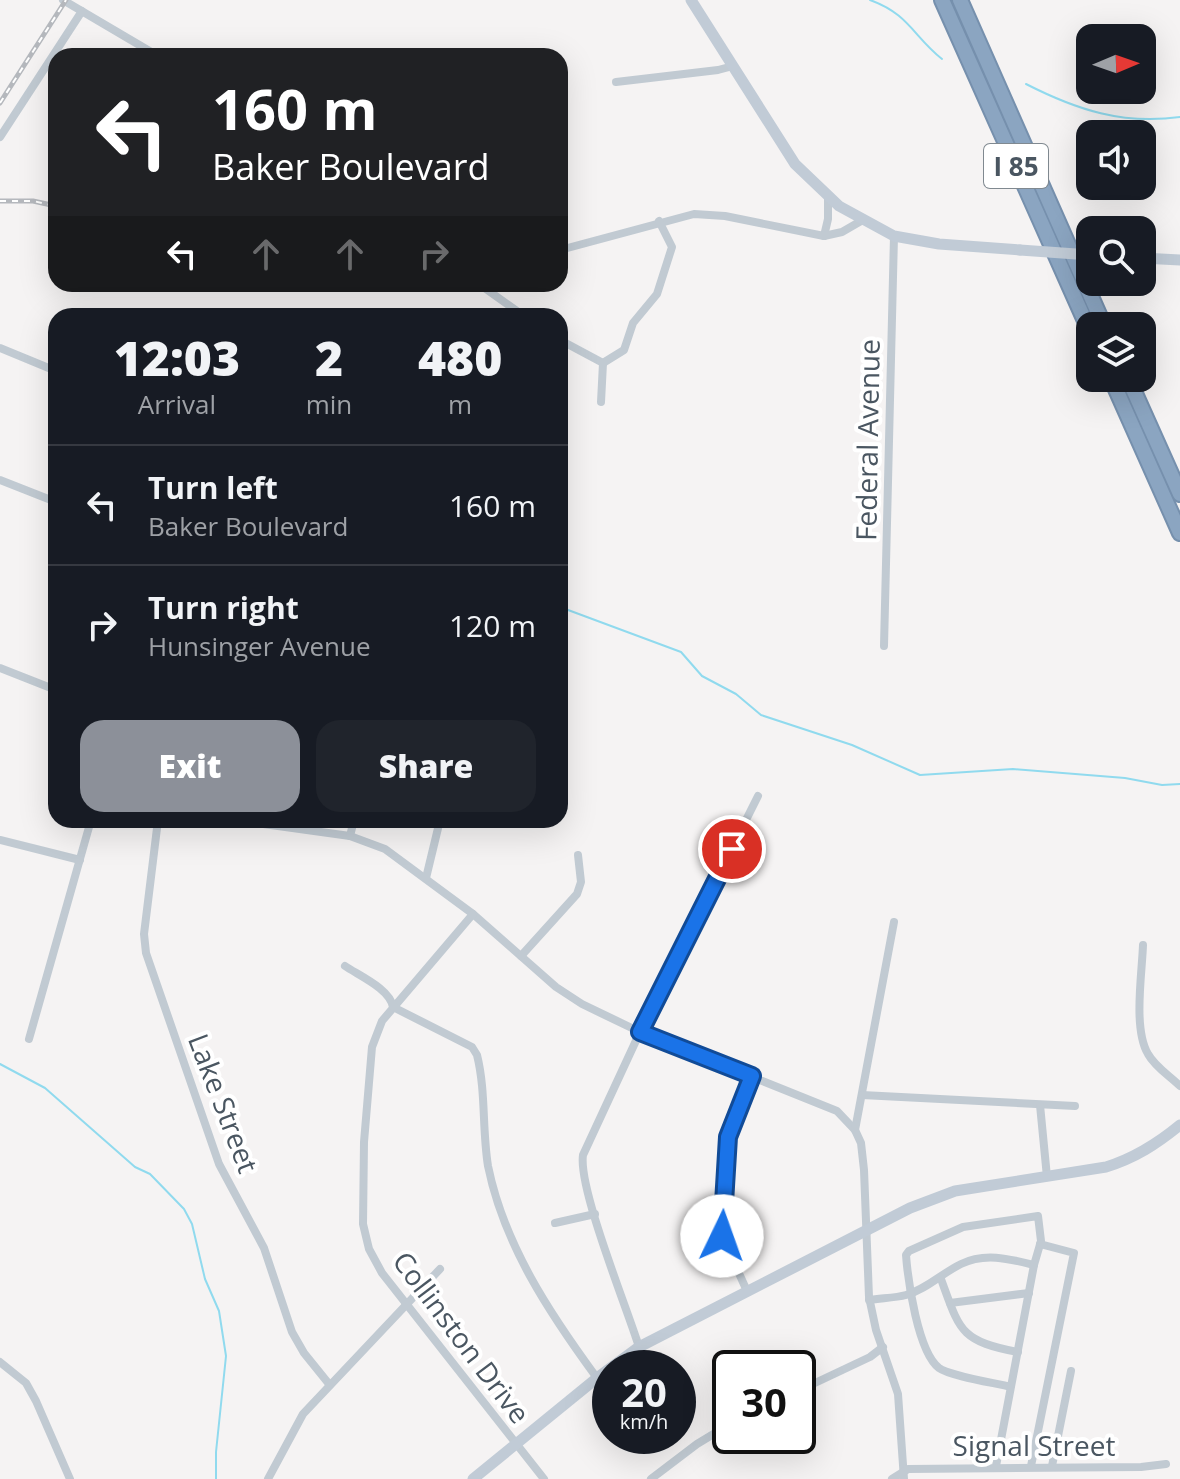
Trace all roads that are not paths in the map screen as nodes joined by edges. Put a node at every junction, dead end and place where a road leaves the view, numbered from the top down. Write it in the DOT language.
graph roads {
  1 [pos="63,0"];
  2 [pos="691,0"];
  3 [pos="942,0"];
  4 [pos="960,0"];
  5 [pos="82,11"];
  6 [pos="58,48"];
  7 [pos="144,48"];
  8 [pos="48,63"];
  9 [pos="733,66"];
  10 [pos="616,82"];
  11 [pos="0,137"];
  12 [pos="828,199"];
  13 [pos="659,221"];
  14 [pos="861,221"];
  15 [pos="824,236"];
  16 [pos="894,236"];
  17 [pos="568,248"];
  18 [pos="1076,254"];
  19 [pos="1156,259"];
  20 [pos="1180,260"];
  21 [pos="490,292"];
  22 [pos="513,308"];
  23 [pos="1081,312"];
  24 [pos="1098,312"];
  25 [pos="568,344"];
  26 [pos="0,348"];
  27 [pos="603,363"];
  28 [pos="48,368"];
  29 [pos="1117,392"];
  30 [pos="1134,392"];
  31 [pos="601,402"];
  32 [pos="0,480"];
  33 [pos="1180,494"];
  34 [pos="48,499"];
  35 [pos="1180,533"];
  36 [pos="884,646"];
  37 [pos="0,668"];
  38 [pos="48,687"];
  39 [pos="758,796"];
  40 [pos="89,828"];
  41 [pos="157,828"];
  42 [pos="292,828"];
  43 [pos="352,828"];
  44 [pos="438,828"];
  45 [pos="350,836"];
  46 [pos="0,840"];
  47 [pos="578,855"];
  48 [pos="80,860"];
  49 [pos="426,878"];
  50 [pos="473,914"];
  51 [pos="894,922"];
  52 [pos="1143,945"];
  53 [pos="521,956"];
  54 [pos="345,966"];
  55 [pos="393,1007"];
  56 [pos="640,1032"];
  57 [pos="29,1039"];
  58 [pos="752,1076"];
  59 [pos="1180,1086"];
  60 [pos="862,1095"];
  61 [pos="1040,1105"];
  62 [pos="1075,1106"];
  63 [pos="1180,1125"];
  64 [pos="855,1130"];
  65 [pos="1047,1177"];
  66 [pos="595,1214"];
  67 [pos="555,1223"];
  68 [pos="868,1230"];
  69 [pos="1040,1244"];
  70 [pos="1034,1265"];
  71 [pos="440,1269"];
  72 [pos="941,1279"];
  73 [pos="747,1291"];
  74 [pos="1029,1293"];
  75 [pos="909,1294"];
  76 [pos="869,1300"];
  77 [pos="408,1303"];
  78 [pos="950,1303"];
  79 [pos="639,1347"];
  80 [pos="883,1347"];
  81 [pos="635,1350"];
  82 [pos="1018,1352"];
  83 [pos="0,1362"];
  84 [pos="592,1371"];
  85 [pos="1071,1371"];
  86 [pos="592,1382"];
  87 [pos="816,1382"];
  88 [pos="329,1384"];
  89 [pos="1011,1387"];
  90 [pos="712,1435"];
  91 [pos="515,1443"];
  92 [pos="1166,1464"];
  93 [pos="996,1466"];
  94 [pos="1031,1466"];
  95 [pos="1052,1466"];
  96 [pos="904,1476"];
  97 [pos="70,1479"];
  98 [pos="268,1479"];
  99 [pos="473,1479"];
  100 [pos="544,1479"];
  101 [pos="651,1479"];
  102 [pos="892,1479"];
  1 -- 5 [label="street"];
  2 -- 9 [label="street"];
  3 -- 23 [label="highway, I 85"];
  4 -- 24 [label="highway, I 85"];
  5 -- 6 [label="street"];
  5 -- 7 [label="street"];
  8 -- 11 [label="street"];
  9 -- 10 [label="street"];
  9 -- 12 [label="street"];
  12 -- 14 [label="street"];
  12 -- 15 [label="street"];
  13 -- 15 [label="street"];
  13 -- 17 [label="street"];
  13 -- 27 [label="street"];
  14 -- 15 [label="street"];
  14 -- 16 [label="street"];
  16 -- 18 [label="street, bridge"];
  16 -- 36 [label="street, Federal Avenue"];
  19 -- 20 [label="street"];
  21 -- 22 [label="street"];
  25 -- 27 [label="street"];
  26 -- 28 [label="street"];
  27 -- 31 [label="street"];
  29 -- 35 [label="highway"];
  30 -- 33 [label="highway"];
  32 -- 34 [label="street"];
  37 -- 38 [label="street"];
  39 -- 56 [label="street"];
  40 -- 48 [label="street"];
  41 -- 88 [label="street, Lake Street"];
  42 -- 45 [label="street"];
  43 -- 45 [label="street"];
  44 -- 49 [label="street"];
  45 -- 49 [label="street"];
  46 -- 48 [label="street"];
  47 -- 53 [label="street"];
  48 -- 57 [label="street"];
  49 -- 50 [label="street"];
  50 -- 53 [label="street"];
  50 -- 55 [label="street, Collinston Drive"];
  51 -- 60 [label="street"];
  52 -- 59 [label="street"];
  53 -- 56 [label="street"];
  54 -- 55 [label="street"];
  55 -- 77 [label="street, Collinston Drive"];
  55 -- 84 [label="street"];
  56 -- 58 [label="street"];
  56 -- 66 [label="street"];
  58 -- 64 [label="street"];
  58 -- 73 [label="street"];
  60 -- 61 [label="street"];
  60 -- 64 [label="street"];
  61 -- 62 [label="street"];
  61 -- 65 [label="street"];
  63 -- 65 [label="street"];
  64 -- 68 [label="street"];
  65 -- 68 [label="street"];
  66 -- 67 [label="street"];
  66 -- 79 [label="street"];
  68 -- 73 [label="street"];
  68 -- 76 [label="street"];
  69 -- 70 [label="street"];
  69 -- 75 [label="street"];
  69 -- 94 [label="street"];
  70 -- 72 [label="street"];
  70 -- 74 [label="street"];
  71 -- 77 [label="street"];
  72 -- 75 [label="street"];
  72 -- 78 [label="street"];
  73 -- 79 [label="street"];
  74 -- 78 [label="street"];
  74 -- 82 [label="street"];
  75 -- 76 [label="street"];
  75 -- 89 [label="street"];
  76 -- 80 [label="street"];
  77 -- 88 [label="street"];
  77 -- 91 [label="street, Collinston Drive"];
  78 -- 82 [label="street"];
  79 -- 81 [label="street"];
  80 -- 87 [label="street"];
  80 -- 96 [label="street"];
  82 -- 89 [label="street"];
  83 -- 97 [label="street"];
  85 -- 95 [label="street"];
  86 -- 91 [label="street"];
  88 -- 98 [label="street"];
  89 -- 93 [label="street"];
  90 -- 101 [label="street"];
  91 -- 99 [label="street"];
  91 -- 100 [label="street, Collinston Drive"];
  92 -- 95 [label="street, Signal Street"];
  93 -- 94 [label="street, Signal Street"];
  93 -- 96 [label="street, Signal Street"];
  94 -- 95 [label="street, Signal Street"];
  96 -- 102 [label="street, Signal Street"];
}
